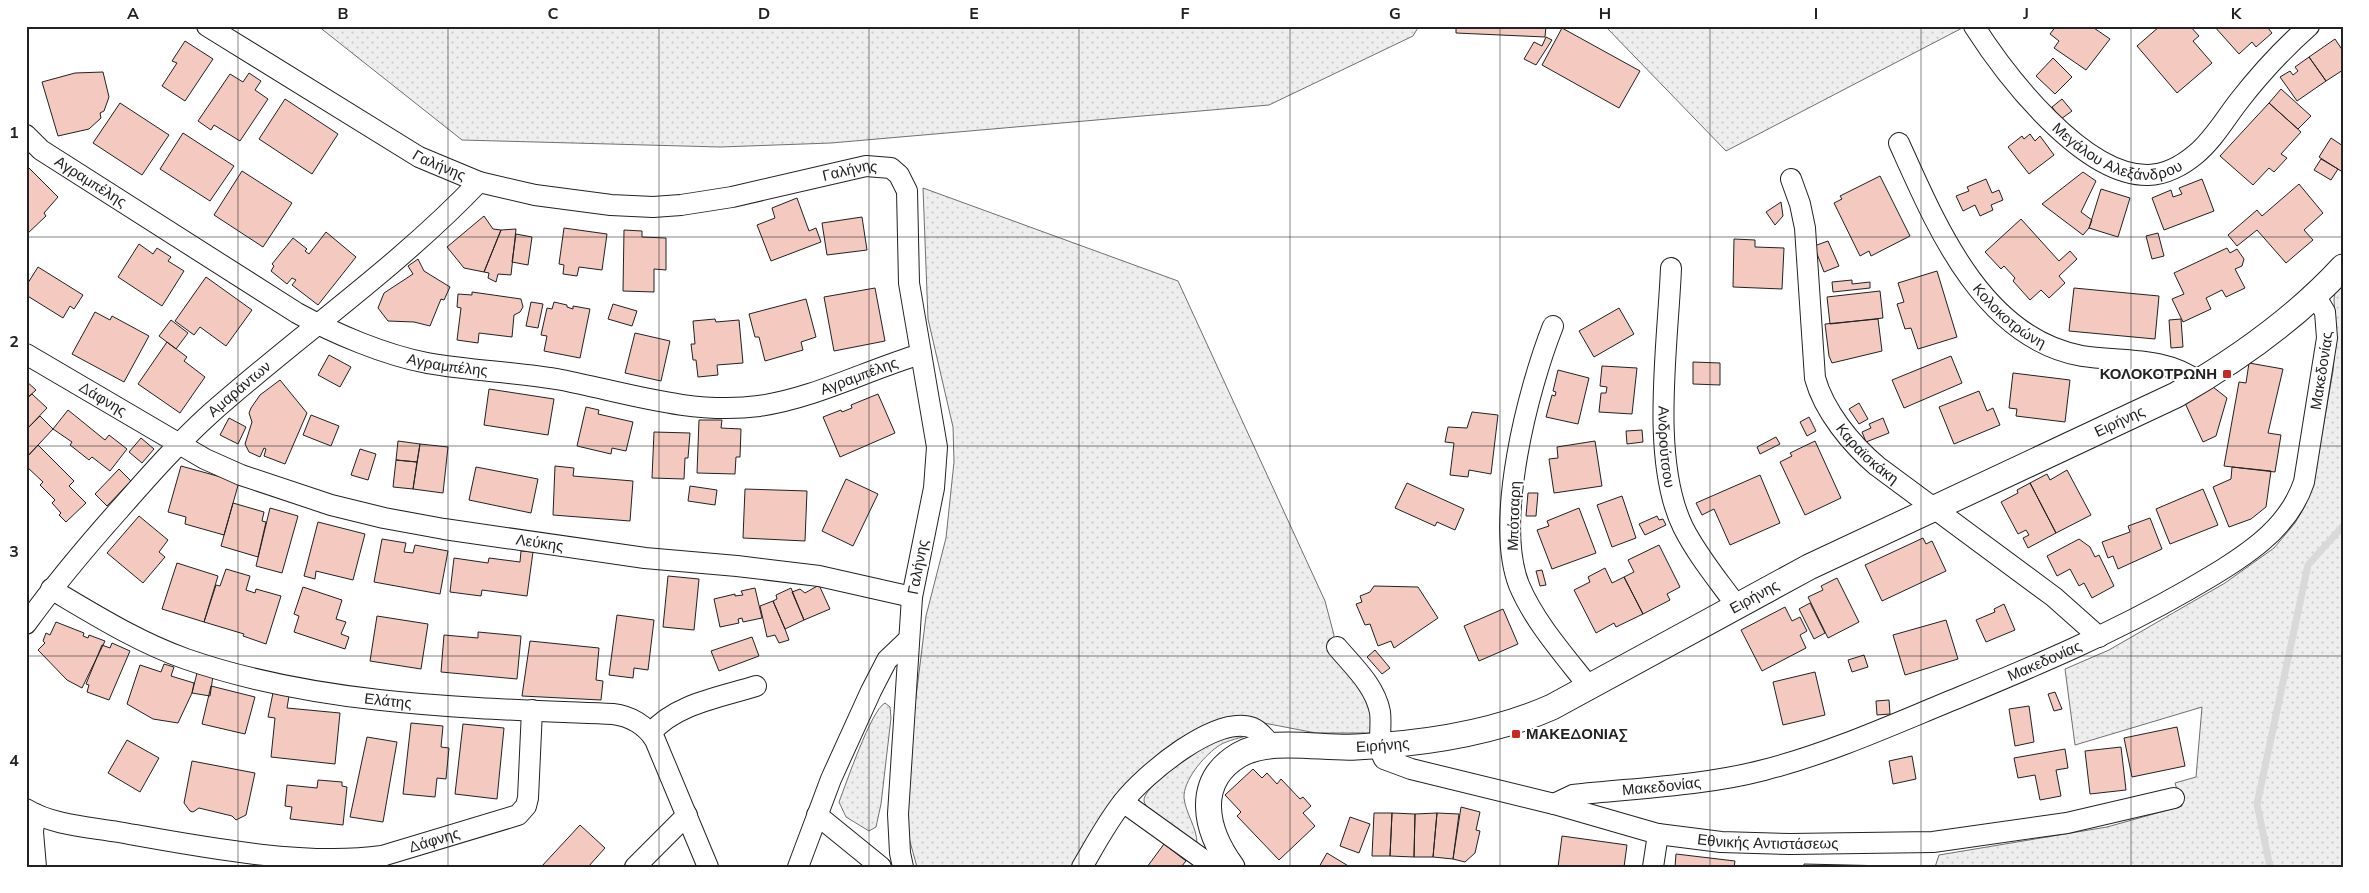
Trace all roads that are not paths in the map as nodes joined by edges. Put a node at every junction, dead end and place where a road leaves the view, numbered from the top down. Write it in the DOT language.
graph roads {
  1 [pos="207,26"];
  2 [pos="1974,26"];
  3 [pos="2309,26"];
  4 [pos="26,135"];
  5 [pos="1899,143"];
  6 [pos="1791,179"];
  7 [pos="479,182"];
  8 [pos="2343,267"];
  9 [pos="1671,268"];
  10 [pos="2315,295"];
  11 [pos="320,325"];
  12 [pos="1553,326"];
  13 [pos="26,354"];
  14 [pos="921,354"];
  15 [pos="2198,382"];
  16 [pos="179,445"];
  17 [pos="1932,508"];
  18 [pos="52,589"];
  19 [pos="912,597"];
  20 [pos="1736,605"];
  21 [pos="26,624"];
  22 [pos="2099,637"];
  23 [pos="909,639"];
  24 [pos="1337,647"];
  25 [pos="756,686"];
  26 [pos="1590,688"];
  27 [pos="532,710"];
  28 [pos="651,733"];
  29 [pos="1382,745"];
  30 [pos="1272,746"];
  31 [pos="2174,798"];
  32 [pos="1123,802"];
  33 [pos="1554,804"];
  34 [pos="31,812"];
  35 [pos="817,814"];
  36 [pos="687,815"];
  37 [pos="1658,834"];
  38 [pos="1228,862"];
  39 [pos="36,867"];
  40 [pos="635,867"];
  41 [pos="708,867"];
  42 [pos="798,867"];
  43 [pos="881,867"];
  44 [pos="903,867"];
  45 [pos="1082,867"];
  46 [pos="1653,867"];
  1 -- 7 [label="street, Γαλήνης"];
  2 -- 3 [label="street, Μεγάλου Αλεξάνδρου"];
  4 -- 11 [label="street, Αγραμπέλης"];
  5 -- 15 [label="street, Κολοκοτρώνη"];
  6 -- 17 [label="street, Καραϊσκάκη"];
  7 -- 11 [label="street, Αμαράντων"];
  7 -- 14 [label="street, Γαλήνης"];
  8 -- 10 [label="street, Ειρήνης"];
  9 -- 20 [label="street, Ανδρούτσου"];
  10 -- 15 [label="street, Ειρήνης"];
  10 -- 22 [label="street, Μακεδονίας"];
  11 -- 14 [label="street, Αγραμπέλης"];
  11 -- 16 [label="street, Αμαράντων"];
  12 -- 26 [label="street, Μπότσαρη"];
  13 -- 16 [label="street, Δάφνης"];
  14 -- 19 [label="street, Γαλήνης"];
  15 -- 17 [label="street, Ειρήνης"];
  16 -- 18 [label="street, Αμαράντων"];
  16 -- 19 [label="street, Λεύκης"];
  17 -- 20 [label="street, Ειρήνης"];
  17 -- 22 [label="street, Καραϊσκάκη"];
  18 -- 21 [label="street, Αμαράντων"];
  18 -- 27 [label="street, Ελάτης"];
  19 -- 23 [label="street, Γαλήνης"];
  20 -- 26 [label="street, Ειρήνης"];
  22 -- 33 [label="street, Μακεδονίας"];
  23 -- 35 [label="street"];
  23 -- 44 [label="street, Γαλήνης"];
  24 -- 29 [label="street"];
  25 -- 28 [label="street"];
  26 -- 29 [label="street, Ειρήνης"];
  27 -- 28 [label="street, Ελάτης"];
  27 -- 34 [label="street, Δάφνης"];
  28 -- 36 [label="street"];
  29 -- 30 [label="street, Ειρήνης"];
  29 -- 33 [label="street, Εθνικής Αντιστάσεως"];
  30 -- 32 [label="street"];
  30 -- 38 [label="street, Ειρήνης"];
  31 -- 37 [label="street, Εθνικής Αντιστάσεως"];
  32 -- 38 [label="street"];
  32 -- 45 [label="street"];
  33 -- 37 [label="street, Εθνικής Αντιστάσεως"];
  34 -- 39 [label="street, Δάφνης"];
  35 -- 42 [label="street"];
  35 -- 43 [label="street"];
  36 -- 40 [label="street"];
  36 -- 41 [label="street"];
  37 -- 46 [label="street"];
}
